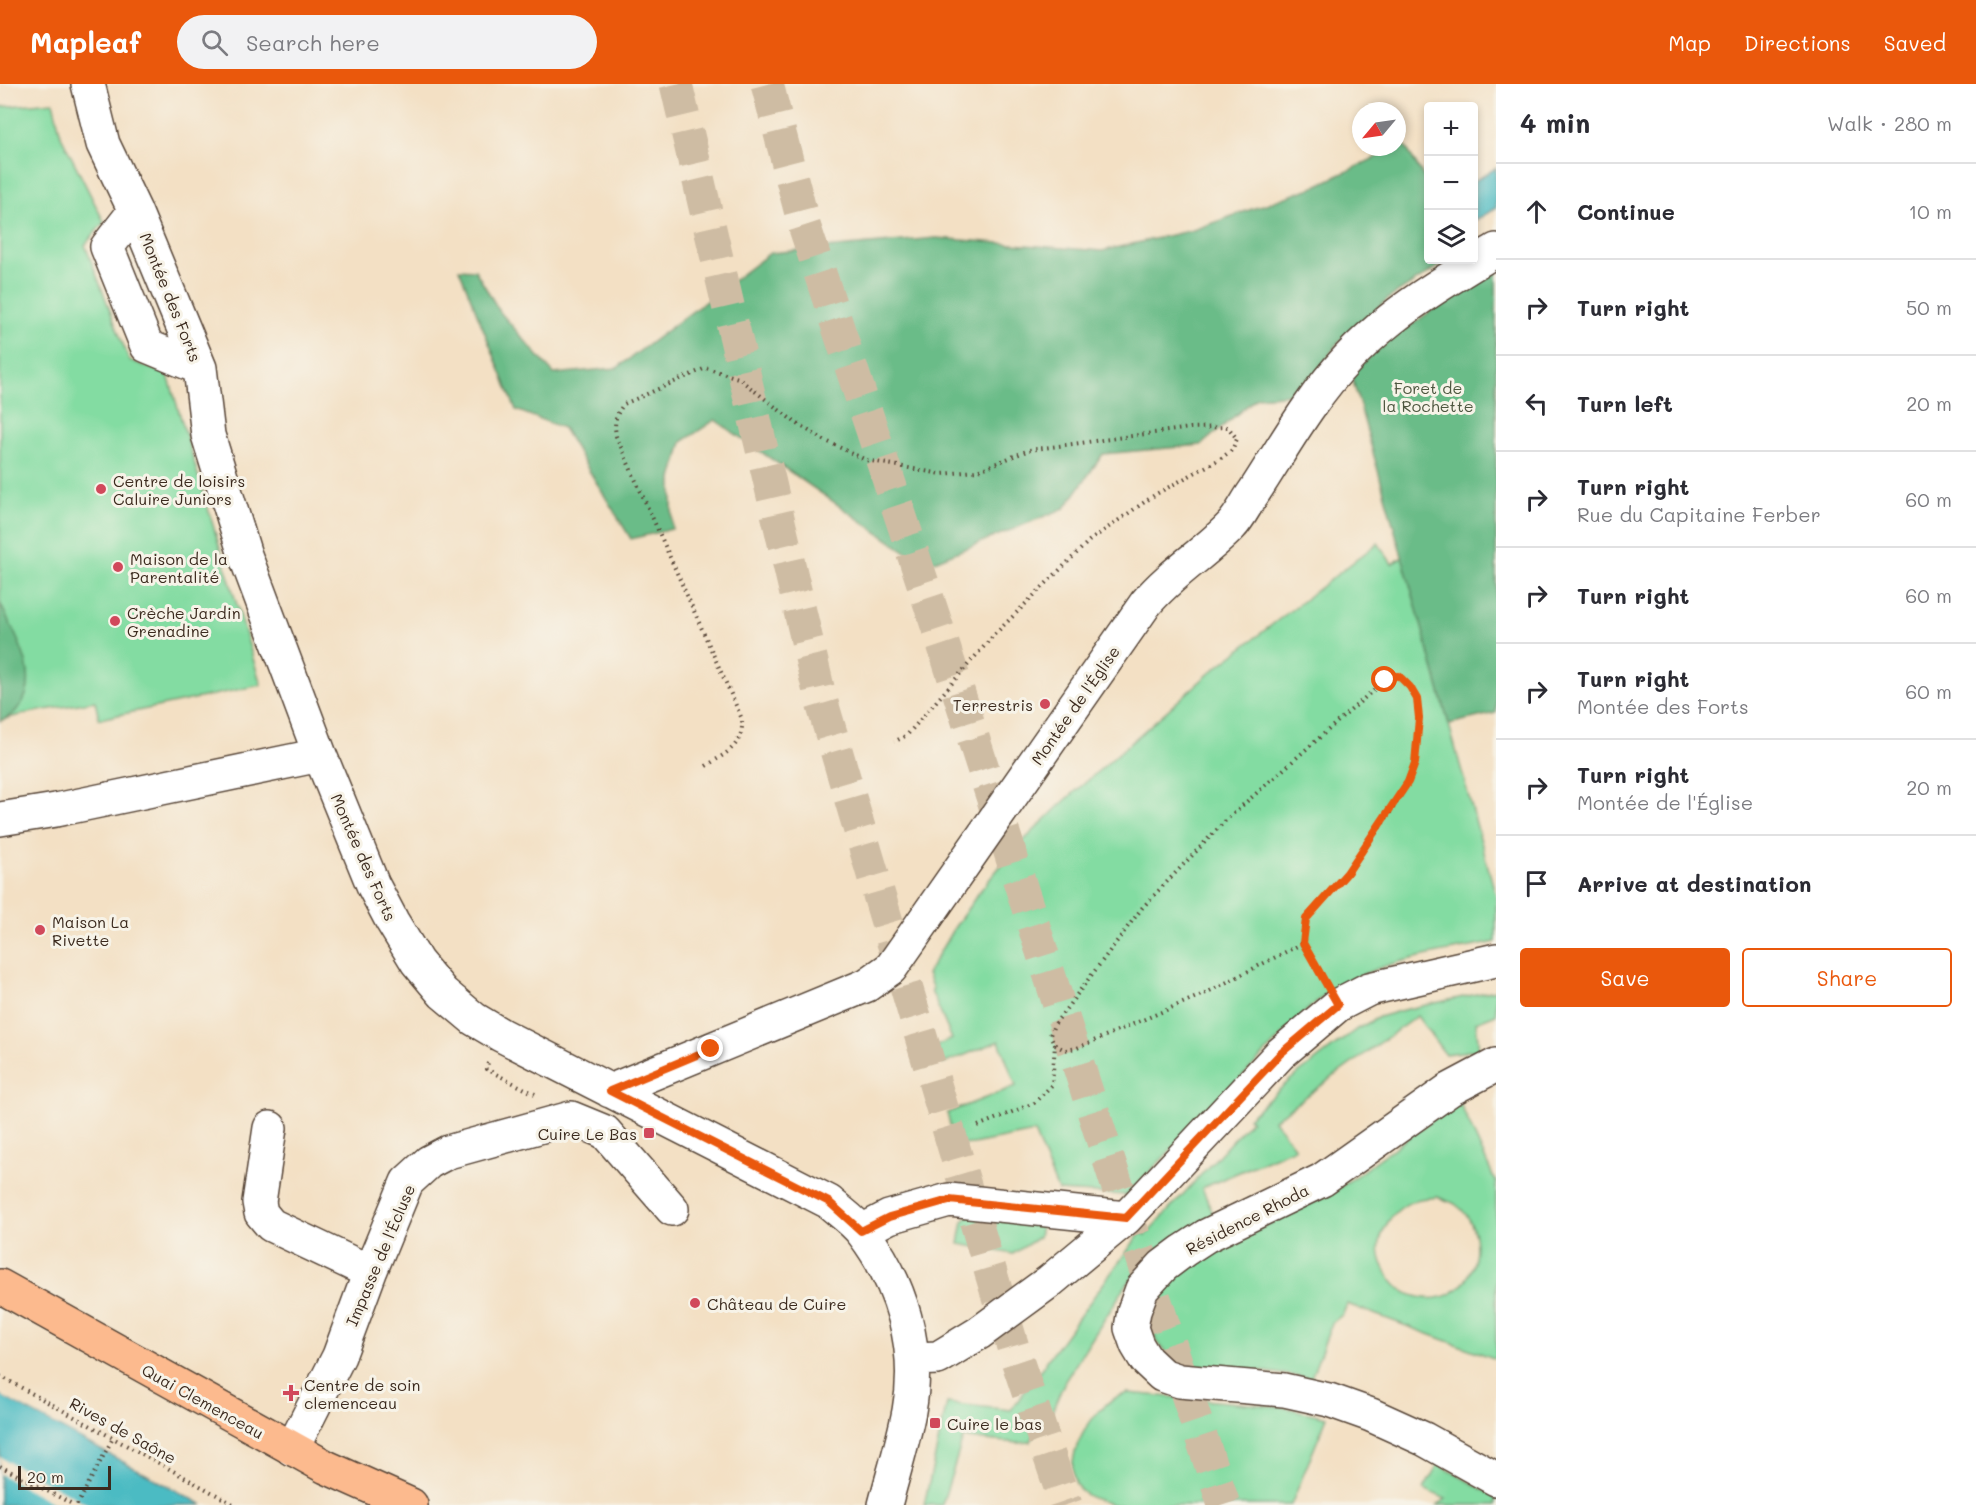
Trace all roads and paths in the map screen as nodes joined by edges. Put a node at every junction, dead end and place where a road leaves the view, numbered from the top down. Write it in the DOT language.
graph roads {
  1 [pos="88,84"];
  2 [pos="1496,250"];
  3 [pos="894,742"];
  4 [pos="320,755"];
  5 [pos="706,766"];
  6 [pos="0,819"];
  7 [pos="1303,943"];
  8 [pos="1496,960"];
  9 [pos="1338,1005"];
  10 [pos="1055,1045"];
  11 [pos="1496,1065"];
  12 [pos="486,1069"];
  13 [pos="610,1091"];
  14 [pos="537,1095"];
  15 [pos="978,1126"];
  16 [pos="270,1128"];
  17 [pos="672,1209"];
  18 [pos="1126,1218"];
  19 [pos="861,1231"];
  20 [pos="370,1272"];
  21 [pos="0,1286"];
  22 [pos="913,1359"];
  23 [pos="0,1376"];
  24 [pos="113,1438"];
  25 [pos="292,1449"];
  26 [pos="0,1466"];
  27 [pos="1496,1479"];
  28 [pos="75,1505"];
  29 [pos="235,1505"];
  30 [pos="411,1505"];
  31 [pos="885,1505"];
  1 -- 4 [label="street, Montée des Forts"];
  2 -- 13 [label="street, Montée de l'Église"];
  3 -- 5 [label="path"];
  4 -- 6 [label="street"];
  4 -- 13 [label="street, Montée des Forts"];
  7 -- 9 [label="path"];
  7 -- 10 [label="path"];
  7 -- 10 [label="path"];
  8 -- 9 [label="street"];
  9 -- 18 [label="street"];
  10 -- 15 [label="path"];
  11 -- 27 [label="street, Résidence Rhoda"];
  12 -- 14 [label="path"];
  13 -- 19 [label="street, Montée des Forts"];
  16 -- 20 [label="street"];
  17 -- 20 [label="street, Impasse de l'Écluse"];
  18 -- 19 [label="street"];
  18 -- 22 [label="street"];
  19 -- 22 [label="street, Montée des Forts"];
  20 -- 25 [label="street, Impasse de l'Écluse"];
  21 -- 25 [label="main road, Quai Clemenceau"];
  22 -- 31 [label="street, Montée des Forts"];
  23 -- 24 [label="path, Rives de Saône"];
  24 -- 28 [label="path"];
  24 -- 29 [label="path, Rives de Saône"];
  25 -- 30 [label="main road, Quai Clemenceau"];
  26 -- 28 [label="path"];
}
